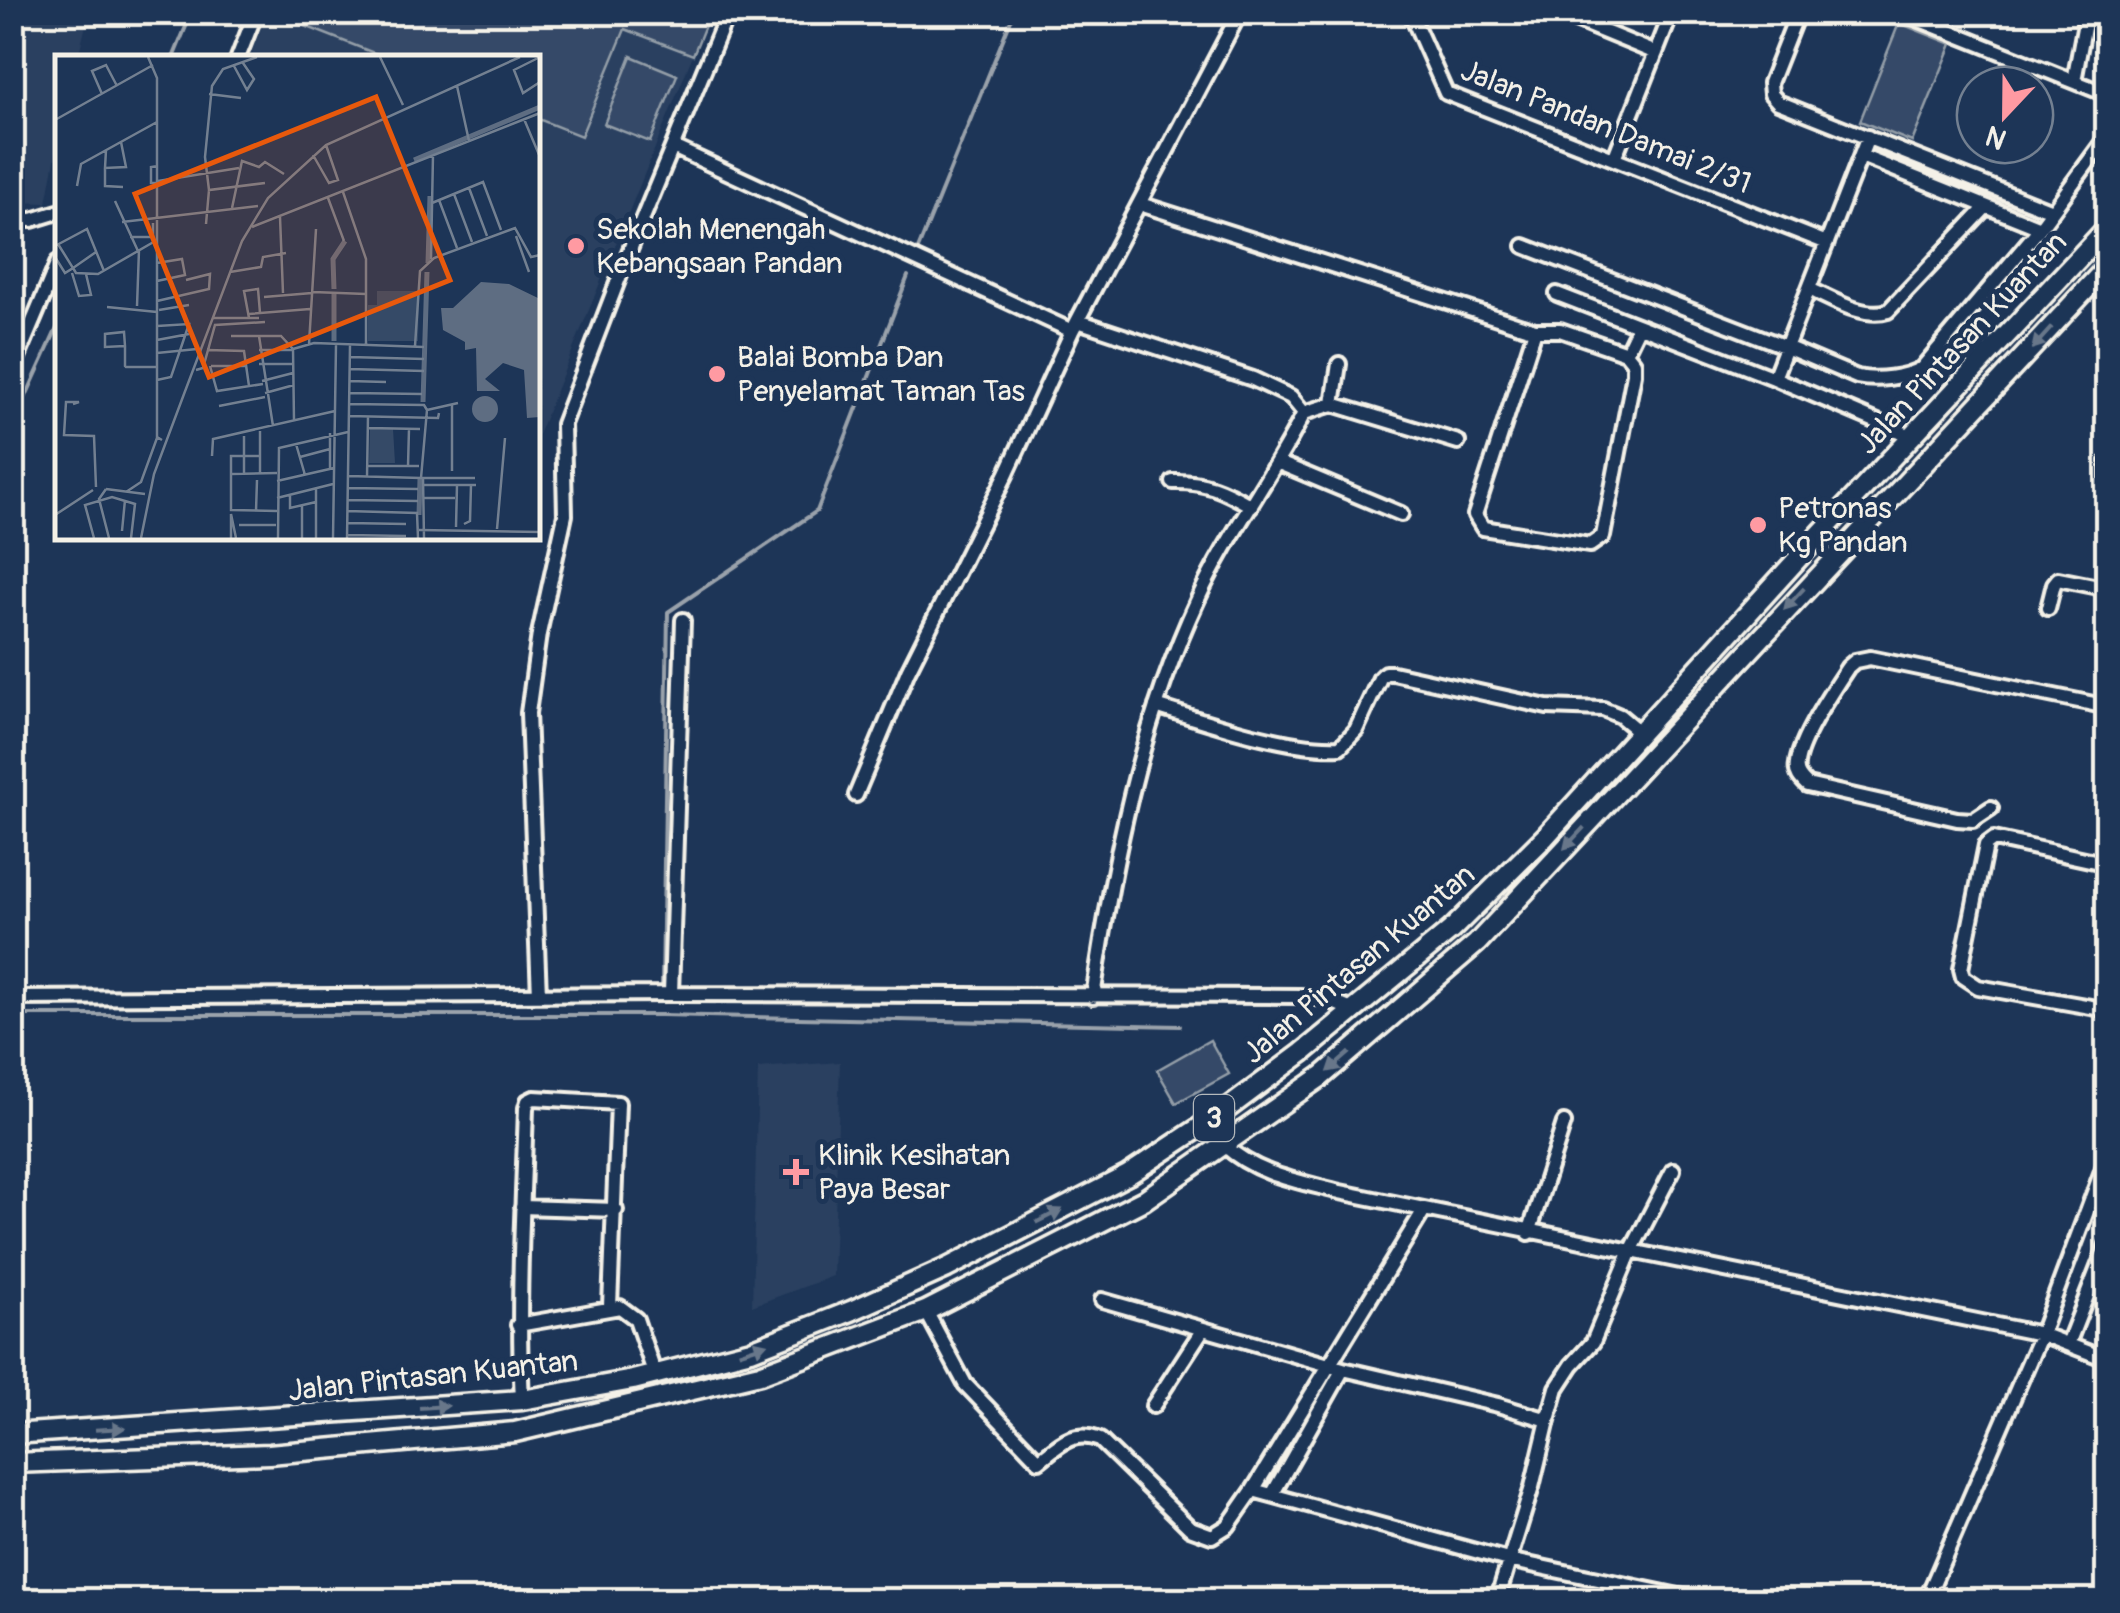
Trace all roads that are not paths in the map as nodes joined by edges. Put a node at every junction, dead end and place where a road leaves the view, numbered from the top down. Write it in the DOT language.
graph roads {
  1 [pos="256,12"];
  2 [pos="728,12"];
  3 [pos="1240,12"];
  4 [pos="1410,12"];
  5 [pos="1556,12"];
  6 [pos="1672,12"];
  7 [pos="1798,12"];
  8 [pos="1900,12"];
  9 [pos="1947,12"];
  10 [pos="2087,12"];
  11 [pos="1944,30"];
  12 [pos="1656,53"];
  13 [pos="239,55"];
  14 [pos="2074,81"];
  15 [pos="2108,95"];
  16 [pos="2108,135"];
  17 [pos="1868,137"];
  18 [pos="672,148"];
  19 [pos="1860,156"];
  20 [pos="1614,159"];
  21 [pos="1140,204"];
  22 [pos="1986,206"];
  23 [pos="2052,211"];
  24 [pos="55,213"];
  25 [pos="12,220"];
  26 [pos="2108,227"];
  27 [pos="2040,228"];
  28 [pos="1827,243"];
  29 [pos="1524,246"];
  30 [pos="2108,266"];
  31 [pos="55,269"];
  32 [pos="1809,290"];
  33 [pos="1557,294"];
  34 [pos="1075,326"];
  35 [pos="1639,326"];
  36 [pos="1535,330"];
  37 [pos="1786,347"];
  38 [pos="1626,352"];
  39 [pos="1339,364"];
  40 [pos="12,371"];
  41 [pos="1774,378"];
  42 [pos="1332,404"];
  43 [pos="1304,413"];
  44 [pos="1913,437"];
  45 [pos="1458,442"];
  46 [pos="2108,460"];
  47 [pos="1279,463"];
  48 [pos="1173,482"];
  49 [pos="2108,487"];
  50 [pos="1251,506"];
  51 [pos="1401,514"];
  52 [pos="2108,590"];
  53 [pos="2048,608"];
  54 [pos="683,620"];
  55 [pos="1156,706"];
  56 [pos="2108,707"];
  57 [pos="1640,732"];
  58 [pos="856,794"];
  59 [pos="1991,808"];
  60 [pos="2108,864"];
  61 [pos="671,994"];
  62 [pos="539,995"];
  63 [pos="12,998"];
  64 [pos="1093,998"];
  65 [pos="1354,1010"];
  66 [pos="2108,1010"];
  67 [pos="1564,1123"];
  68 [pos="1224,1144"];
  69 [pos="2108,1155"];
  70 [pos="1673,1170"];
  71 [pos="2102,1195"];
  72 [pos="522,1207"];
  73 [pos="616,1210"];
  74 [pos="1424,1210"];
  75 [pos="1529,1233"];
  76 [pos="2108,1242"];
  77 [pos="1630,1253"];
  78 [pos="1102,1300"];
  79 [pos="610,1306"];
  80 [pos="926,1312"];
  81 [pos="518,1325"];
  82 [pos="1204,1329"];
  83 [pos="2041,1334"];
  84 [pos="2068,1344"];
  85 [pos="2108,1360"];
  86 [pos="1338,1367"];
  87 [pos="655,1374"];
  88 [pos="522,1400"];
  89 [pos="1153,1406"];
  90 [pos="1548,1420"];
  91 [pos="12,1434"];
  92 [pos="12,1463"];
  93 [pos="1253,1490"];
  94 [pos="1272,1495"];
  95 [pos="1508,1560"];
  96 [pos="1497,1600"];
  97 [pos="1698,1600"];
  98 [pos="1926,1600"];
  1 -- 13 [label="street"];
  2 -- 18 [label="street"];
  3 -- 21 [label="street"];
  4 -- 20 [label="street, Jalan Pandan Damai 2/31"];
  5 -- 12 [label="street"];
  6 -- 12 [label="street"];
  7 -- 17 [label="street"];
  8 -- 11 [label="street"];
  9 -- 11 [label="street"];
  10 -- 14 [label="street"];
  11 -- 14 [label="street"];
  12 -- 20 [label="street"];
  14 -- 15 [label="street"];
  16 -- 23 [label="street"];
  17 -- 19 [label="street"];
  17 -- 23 [label="street"];
  18 -- 34 [label="street"];
  18 -- 62 [label="street"];
  19 -- 22 [label="street"];
  19 -- 28 [label="street"];
  20 -- 28 [label="street, Jalan Pandan Damai 2/31"];
  21 -- 34 [label="street"];
  21 -- 36 [label="street"];
  22 -- 27 [label="street"];
  22 -- 32 [label="street"];
  23 -- 27 [label="street"];
  24 -- 25 [label="street"];
  26 -- 44 [label="highway, Jalan Pintasan Kuantan / 3"];
  27 -- 37 [label="street"];
  28 -- 32 [label="street"];
  29 -- 37 [label="street"];
  30 -- 68 [label="highway, Jalan Pintasan Kuantan / 3, one-way"];
  31 -- 40 [label="street"];
  32 -- 37 [label="street"];
  33 -- 35 [label="street"];
  34 -- 43 [label="street"];
  34 -- 58 [label="street"];
  35 -- 38 [label="street"];
  35 -- 41 [label="street"];
  36 -- 38 [label="street"];
  36 -- 38 [label="street"];
  37 -- 41 [label="street"];
  39 -- 42 [label="street"];
  41 -- 44 [label="street"];
  42 -- 43 [label="street"];
  42 -- 45 [label="street"];
  43 -- 47 [label="street"];
  44 -- 57 [label="highway, Jalan Pintasan Kuantan / 3"];
  46 -- 49 [label="street"];
  47 -- 50 [label="street"];
  47 -- 51 [label="street"];
  48 -- 50 [label="street"];
  50 -- 55 [label="street"];
  52 -- 53 [label="street"];
  54 -- 61 [label="street"];
  55 -- 57 [label="street"];
  55 -- 64 [label="street"];
  56 -- 59 [label="street"];
  57 -- 65 [label="highway, Jalan Pintasan Kuantan / 3"];
  60 -- 66 [label="street"];
  61 -- 62 [label="street"];
  61 -- 64 [label="street"];
  62 -- 63 [label="street"];
  64 -- 65 [label="street"];
  87 -- 65 [label="highway, Jalan Pintasan Kuantan / 3, one-way"];
  67 -- 75 [label="street"];
  68 -- 74 [label="street"];
  68 -- 80 [label="highway, Jalan Pintasan Kuantan / 3"];
  69 -- 71 [label="street"];
  70 -- 77 [label="street"];
  71 -- 83 [label="street"];
  72 -- 73 [label="street"];
  72 -- 73 [label="street"];
  72 -- 81 [label="street"];
  73 -- 79 [label="street"];
  74 -- 75 [label="street"];
  74 -- 86 [label="street"];
  75 -- 77 [label="street"];
  76 -- 84 [label="street"];
  77 -- 83 [label="street"];
  77 -- 90 [label="street"];
  78 -- 82 [label="street"];
  79 -- 81 [label="street"];
  79 -- 87 [label="street"];
  80 -- 92 [label="highway, Jalan Pintasan Kuantan / 3"];
  80 -- 93 [label="street"];
  81 -- 88 [label="street"];
  82 -- 86 [label="street"];
  82 -- 89 [label="street"];
  83 -- 84 [label="street"];
  83 -- 98 [label="street"];
  84 -- 85 [label="street"];
  86 -- 90 [label="street"];
  86 -- 93 [label="street"];
  86 -- 94 [label="street"];
  87 -- 88 [label="highway, Jalan Pintasan Kuantan / 3"];
  91 -- 88 [label="highway, Jalan Pintasan Kuantan / 3, one-way"];
  90 -- 95 [label="street"];
  93 -- 94 [label="street"];
  94 -- 95 [label="street"];
  95 -- 96 [label="street"];
  95 -- 97 [label="street"];
}
